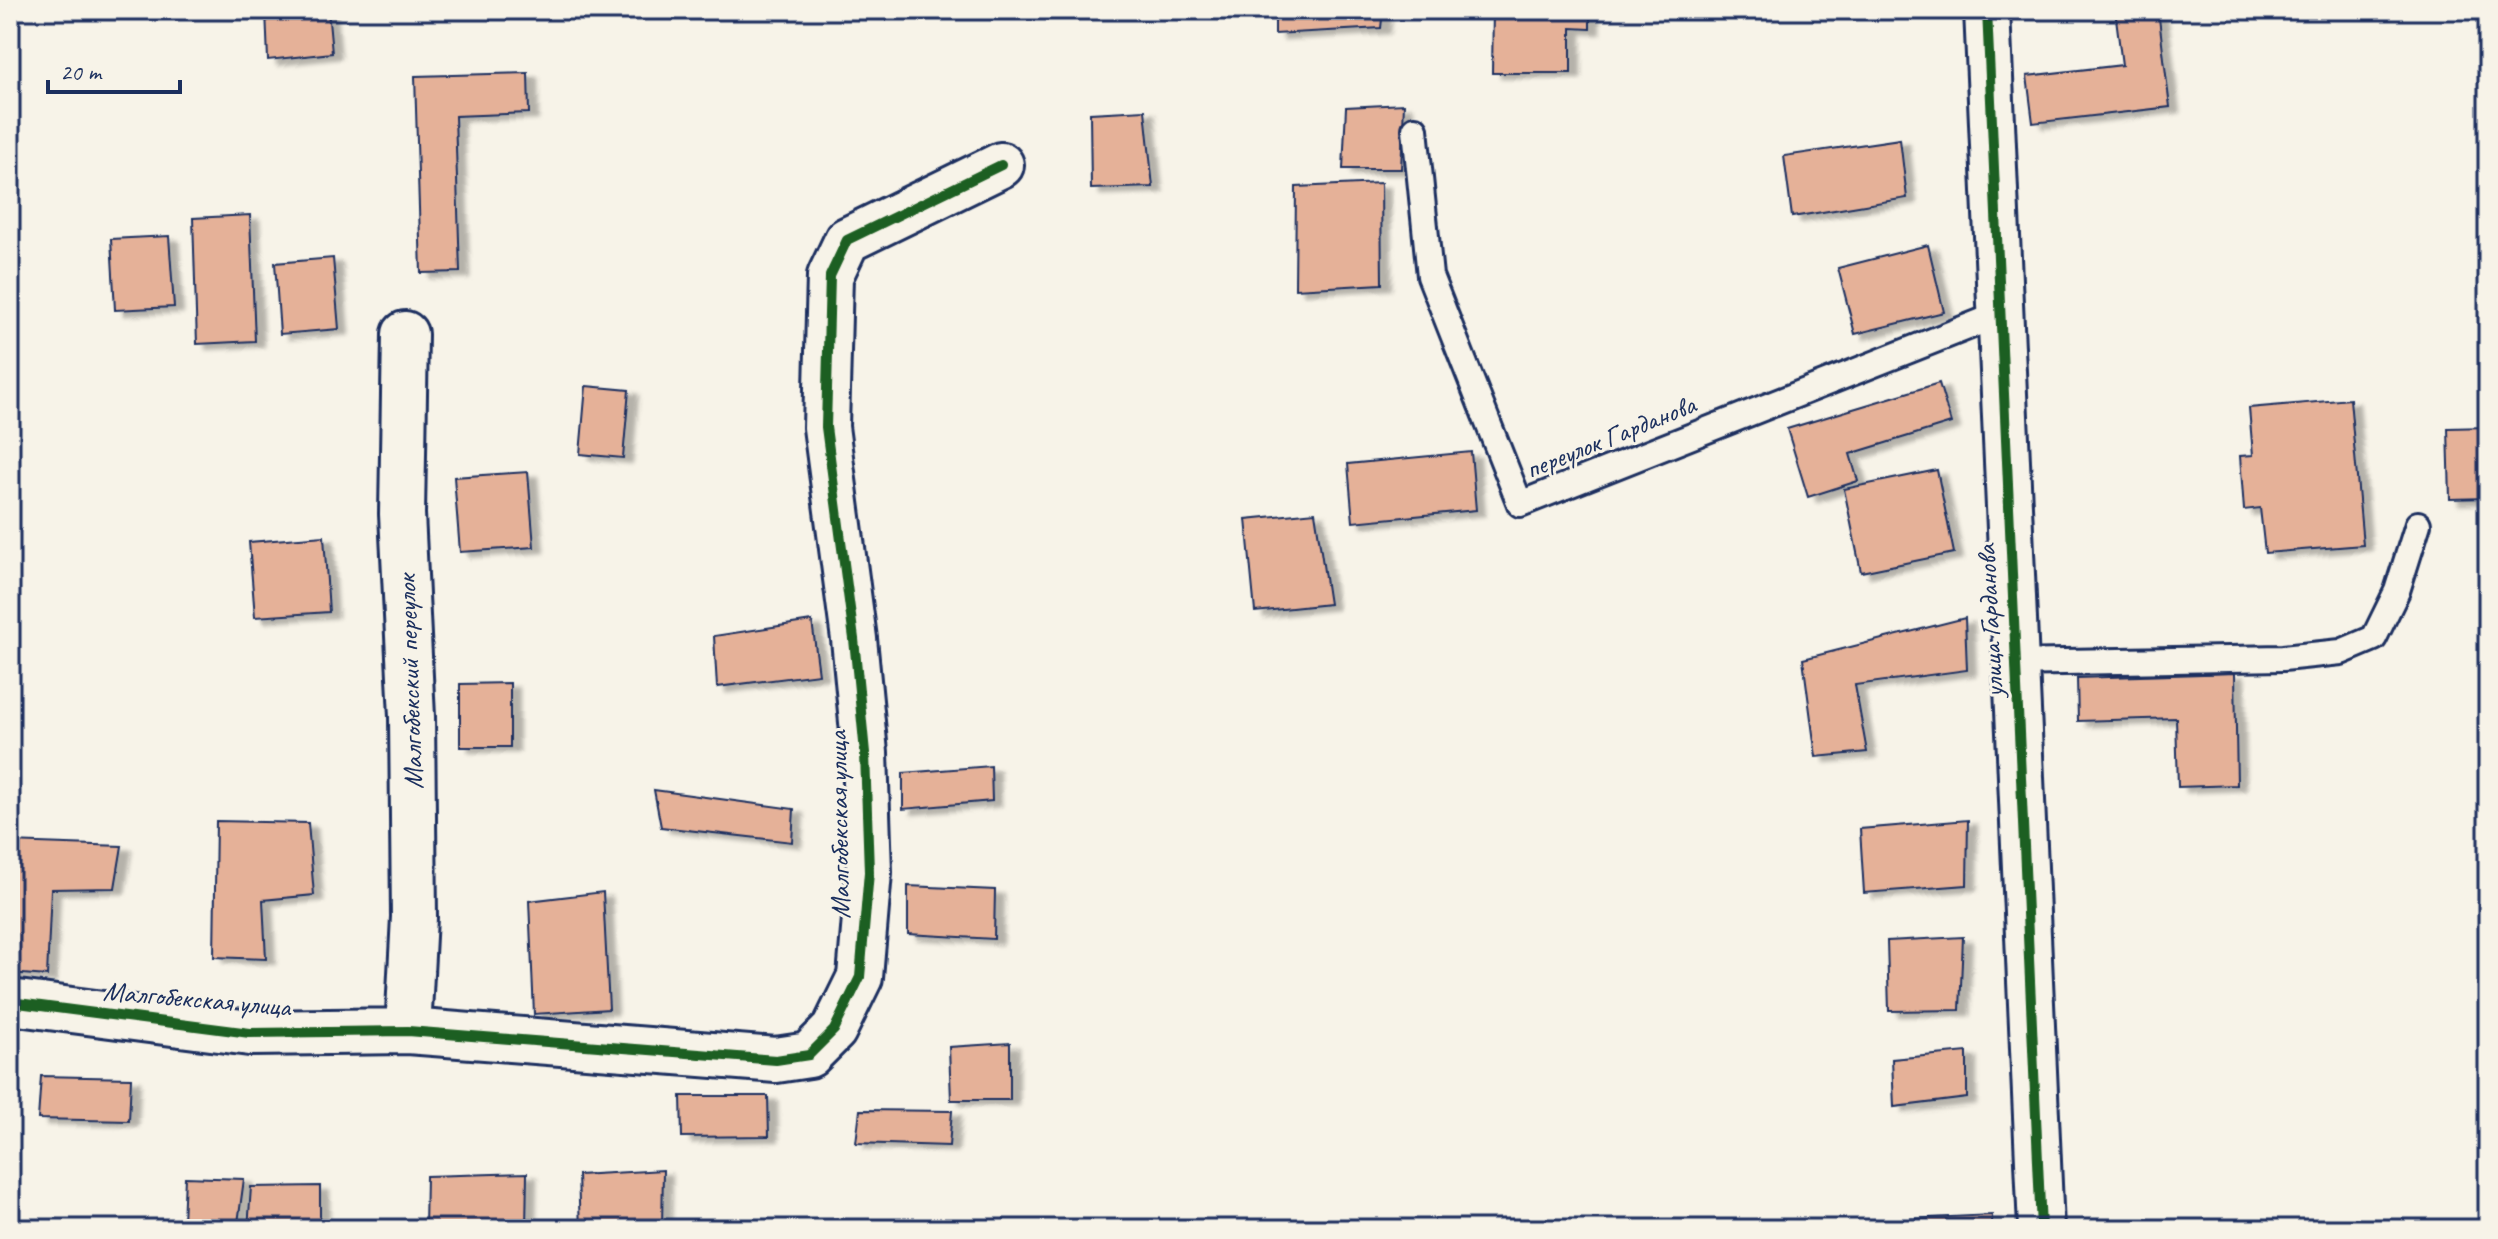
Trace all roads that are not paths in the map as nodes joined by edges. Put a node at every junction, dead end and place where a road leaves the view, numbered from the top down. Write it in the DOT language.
graph roads {
  1 [pos="1987,10"];
  2 [pos="1415,129"];
  3 [pos="1001,165"];
  4 [pos="1998,315"];
  5 [pos="405,334"];
  6 [pos="2418,524"];
  7 [pos="2015,663"];
  8 [pos="10,1002"];
  9 [pos="408,1031"];
  10 [pos="2041,1229"];
  1 -- 4 [label="street, улица Гарданова"];
  2 -- 4 [label="lane, переулок Гарданова"];
  3 -- 9 [label="street, Малгобекская улица"];
  4 -- 7 [label="street, улица Гарданова"];
  5 -- 9 [label="street, Малгобекский переулок"];
  6 -- 7 [label="lane"];
  7 -- 10 [label="street, улица Гарданова"];
  8 -- 9 [label="street, Малгобекская улица"];
}
